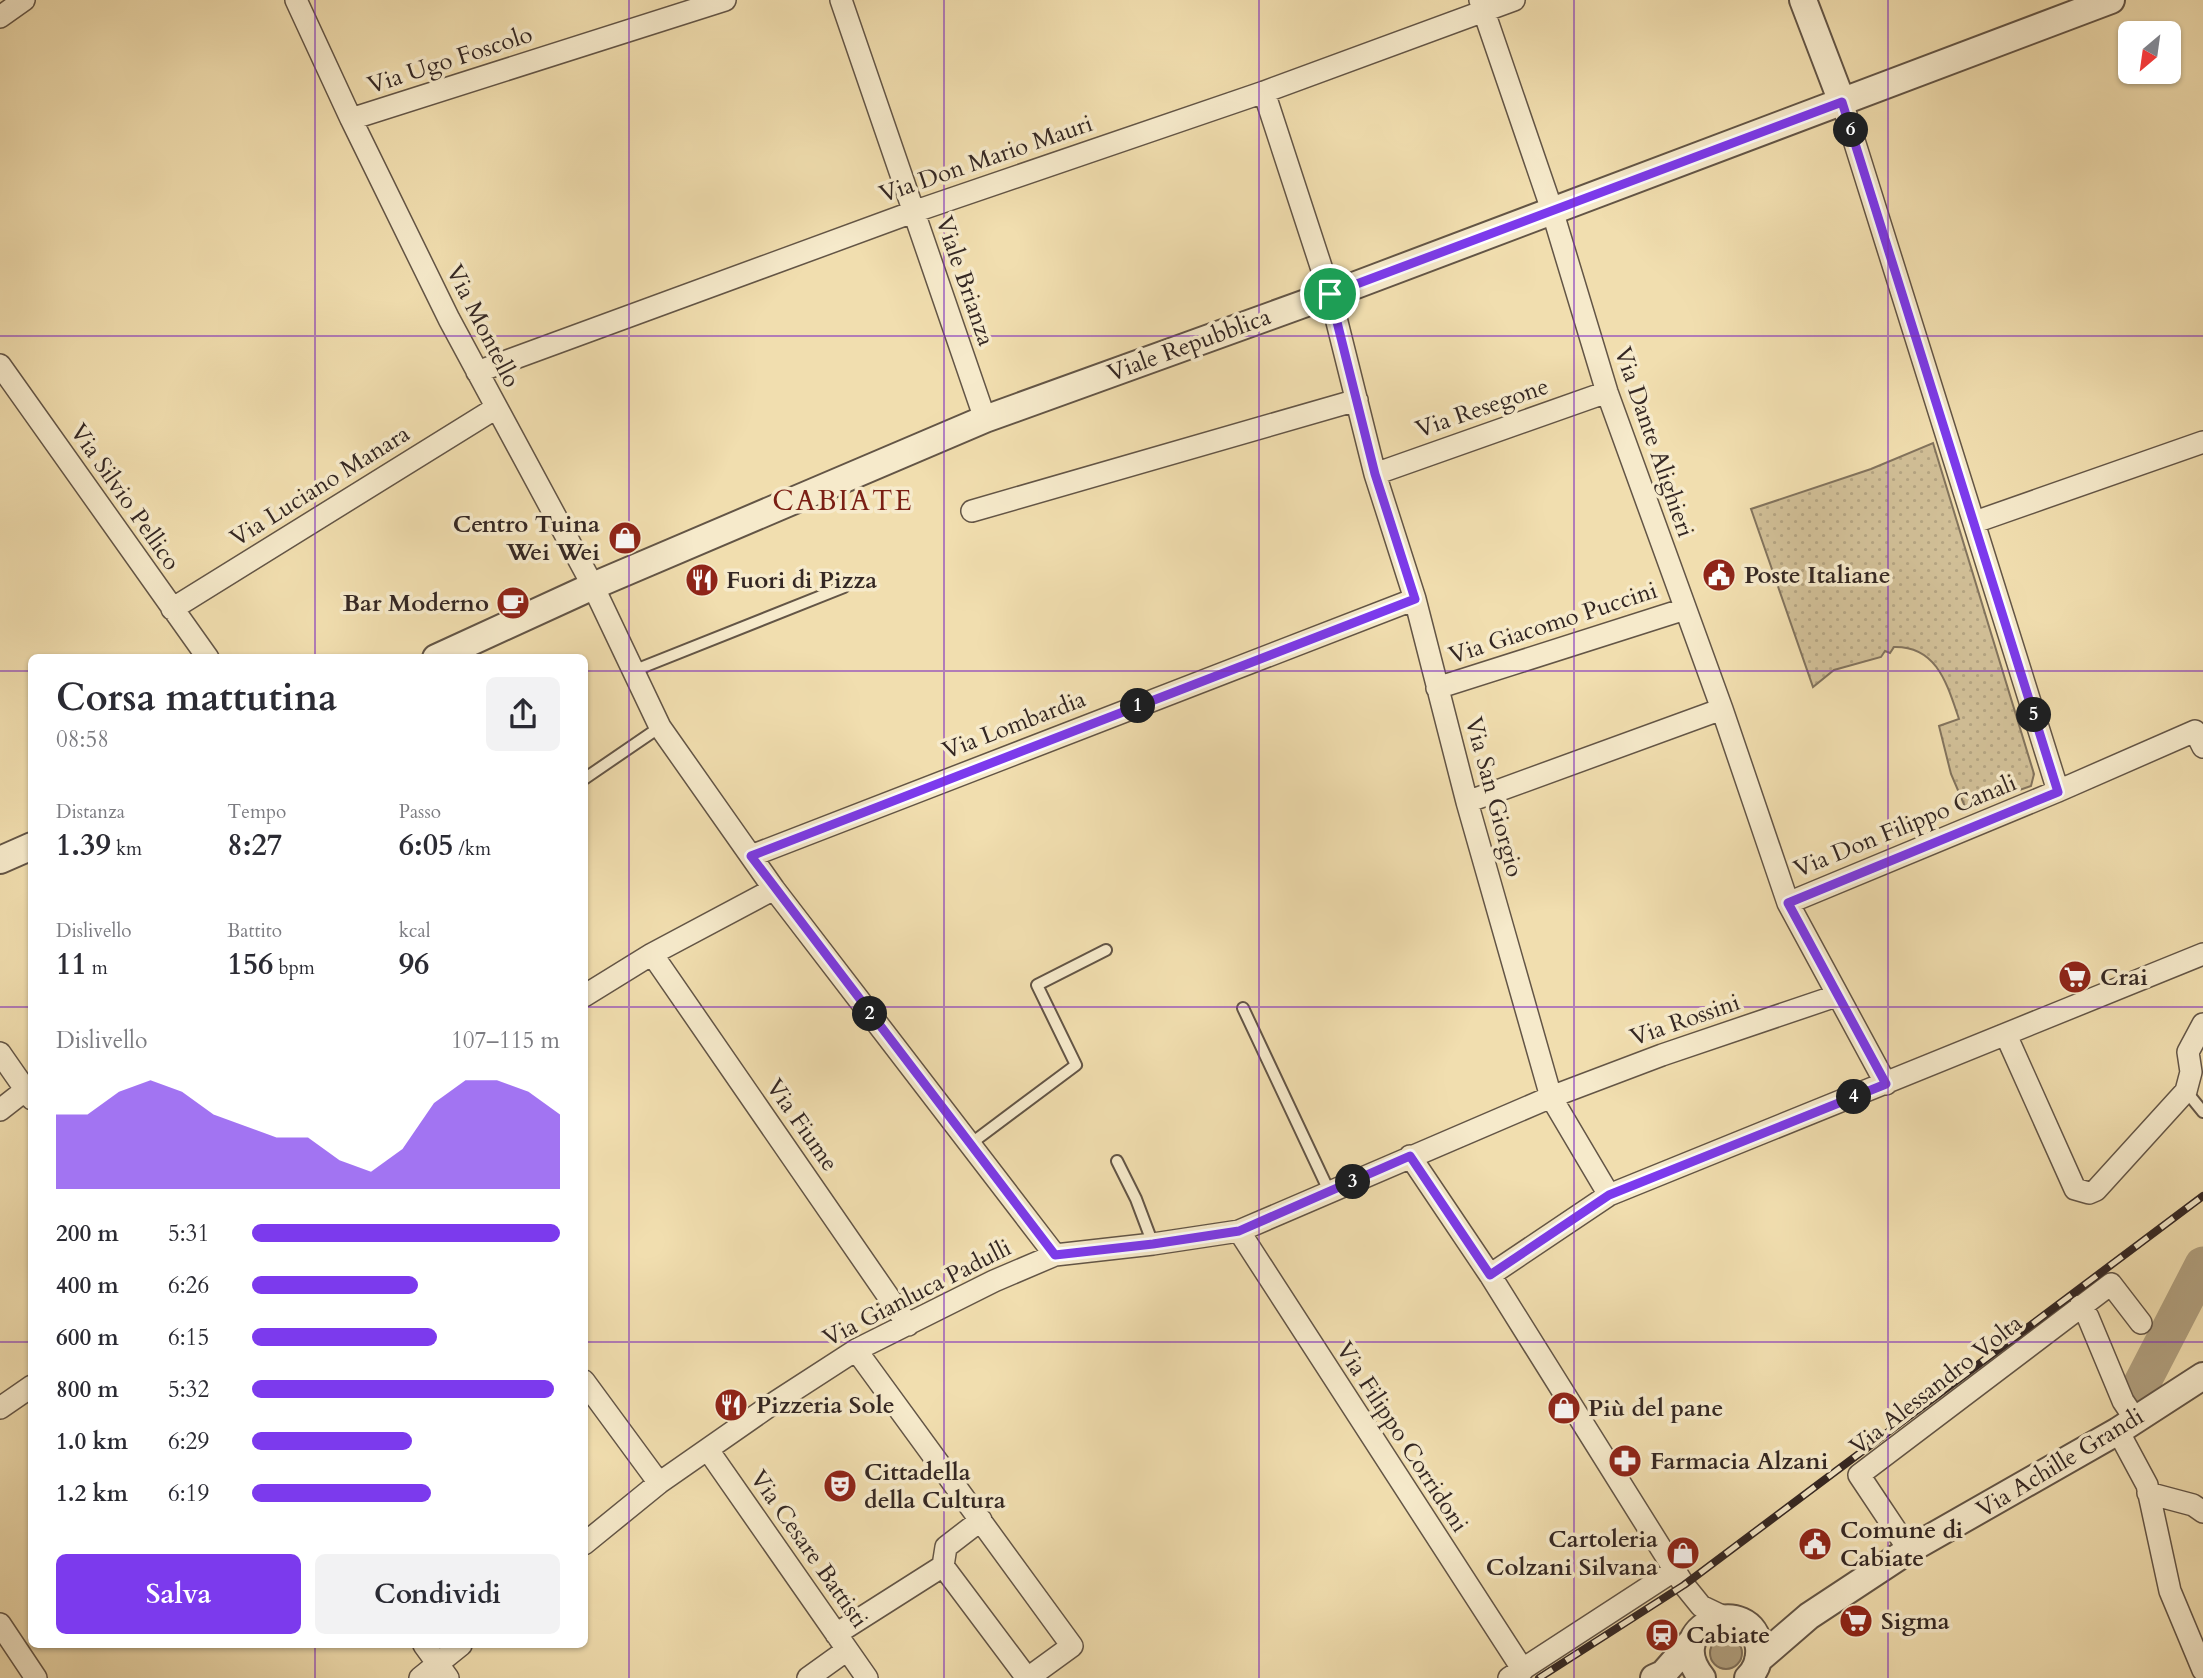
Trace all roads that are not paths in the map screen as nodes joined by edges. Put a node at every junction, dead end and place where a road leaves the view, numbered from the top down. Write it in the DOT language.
graph roads {
  1 [pos="24,0"];
  2 [pos="296,0"];
  3 [pos="725,0"];
  4 [pos="841,0"];
  5 [pos="1514,0"];
  6 [pos="1803,0"];
  7 [pos="2111,0"];
  8 [pos="1482,6"];
  9 [pos="0,17"];
  10 [pos="1264,92"];
  11 [pos="1842,102"];
  12 [pos="351,119"];
  13 [pos="1552,210"];
  14 [pos="913,212"];
  15 [pos="1330,294"];
  16 [pos="0,365"];
  17 [pos="477,372"];
  18 [pos="1607,392"];
  19 [pos="1357,400"];
  20 [pos="496,408"];
  21 [pos="985,419"];
  22 [pos="2203,442"];
  23 [pos="1375,474"];
  24 [pos="972,511"];
  25 [pos="1975,522"];
  26 [pos="593,586"];
  27 [pos="844,587"];
  28 [pos="1415,599"];
  29 [pos="172,609"];
  30 [pos="1685,609"];
  31 [pos="205,654"];
  32 [pos="445,654"];
  33 [pos="634,671"];
  34 [pos="1437,688"];
  35 [pos="1722,709"];
  36 [pos="660,727"];
  37 [pos="2199,739"];
  38 [pos="588,776"];
  39 [pos="2058,792"];
  40 [pos="1467,802"];
  41 [pos="28,848"];
  42 [pos="751,856"];
  43 [pos="0,860"];
  44 [pos="774,889"];
  45 [pos="1788,903"];
  46 [pos="1106,950"];
  47 [pos="652,954"];
  48 [pos="2203,954"];
  49 [pos="588,994"];
  50 [pos="1836,996"];
  51 [pos="1243,1009"];
  52 [pos="2203,1024"];
  53 [pos="2006,1035"];
  54 [pos="0,1053"];
  55 [pos="1886,1084"];
  56 [pos="28,1090"];
  57 [pos="2186,1091"];
  58 [pos="28,1092"];
  59 [pos="1551,1097"];
  60 [pos="0,1110"];
  61 [pos="2203,1112"];
  62 [pos="969,1145"];
  63 [pos="1410,1156"];
  64 [pos="1117,1161"];
  65 [pos="1330,1193"];
  66 [pos="1609,1195"];
  67 [pos="1239,1231"];
  68 [pos="1153,1244"];
  69 [pos="1055,1255"];
  70 [pos="1490,1275"];
  71 [pos="2080,1306"];
  72 [pos="2141,1323"];
  73 [pos="908,1325"];
  74 [pos="856,1350"];
  75 [pos="2203,1376"];
  76 [pos="588,1386"];
  77 [pos="28,1389"];
  78 [pos="0,1408"];
  79 [pos="2127,1425"];
  80 [pos="708,1450"];
  81 [pos="659,1483"];
  82 [pos="2148,1493"];
  83 [pos="2203,1512"];
  84 [pos="981,1520"];
  85 [pos="588,1541"];
  86 [pos="1909,1550"];
  87 [pos="945,1556"];
  88 [pos="1675,1570"];
  89 [pos="1691,1594"];
  90 [pos="1809,1616"];
  91 [pos="1736,1622"];
  92 [pos="0,1624"];
  93 [pos="1695,1637"];
  94 [pos="23,1641"];
  95 [pos="841,1642"];
  96 [pos="426,1648"];
  97 [pos="459,1648"];
  98 [pos="1753,1669"];
  99 [pos="2203,1670"];
  100 [pos="443,1671"];
  101 [pos="1516,1674"];
  102 [pos="1658,1676"];
  103 [pos="36,1678"];
  104 [pos="420,1678"];
  105 [pos="808,1678"];
  106 [pos="867,1678"];
  107 [pos="1027,1678"];
  108 [pos="1702,1678"];
  1 -- 9 [label="street"];
  2 -- 12 [label="street, Via Montello"];
  3 -- 12 [label="street, Via Ugo Foscolo"];
  4 -- 14 [label="street, Viale Brianza"];
  5 -- 8 [label="street, Via Don Mario Mauri"];
  6 -- 11 [label="street"];
  7 -- 11 [label="street, Viale Repubblica"];
  8 -- 10 [label="street, Via Don Mario Mauri"];
  8 -- 13 [label="street, Via Dante Alighieri"];
  10 -- 14 [label="street, Via Don Mario Mauri"];
  10 -- 15 [label="street, Via San Giorgio"];
  11 -- 13 [label="street, Viale Repubblica"];
  11 -- 25 [label="street"];
  12 -- 17 [label="street, Via Montello"];
  13 -- 15 [label="street, Viale Repubblica"];
  13 -- 18 [label="street, Via Dante Alighieri"];
  14 -- 17 [label="street, Via Don Mario Mauri"];
  14 -- 21 [label="street, Viale Brianza"];
  15 -- 19 [label="street, Via San Giorgio"];
  15 -- 21 [label="street, Viale Repubblica"];
  16 -- 29 [label="street, Via Silvio Pellico"];
  17 -- 20 [label="street, Via Montello"];
  18 -- 23 [label="street, Via Resegone"];
  18 -- 30 [label="street, Via Dante Alighieri"];
  19 -- 23 [label="street, Via San Giorgio"];
  19 -- 24 [label="street"];
  20 -- 26 [label="street, Via Montello"];
  20 -- 29 [label="street, Via Luciano Manara"];
  21 -- 26 [label="street, Viale Repubblica"];
  22 -- 25 [label="street"];
  23 -- 28 [label="street, Via San Giorgio"];
  25 -- 39 [label="street"];
  26 -- 32 [label="street, Viale Repubblica"];
  26 -- 33 [label="street, Via Montello"];
  27 -- 33 [label="lane"];
  28 -- 34 [label="street, Via San Giorgio"];
  28 -- 42 [label="street, Via Lombardia"];
  29 -- 31 [label="street, Via Silvio Pellico"];
  30 -- 34 [label="street, Via Giacomo Puccini"];
  30 -- 35 [label="street, Via Dante Alighieri"];
  33 -- 36 [label="street, Via Montello"];
  34 -- 40 [label="street, Via San Giorgio"];
  35 -- 40 [label="street"];
  35 -- 45 [label="street, Via Dante Alighieri"];
  36 -- 38 [label="lane"];
  36 -- 42 [label="street, Via Montello"];
  37 -- 39 [label="street, Via Don Filippo Canali"];
  39 -- 45 [label="street, Via Don Filippo Canali"];
  40 -- 59 [label="street, Via San Giorgio"];
  41 -- 43 [label="street"];
  42 -- 44 [label="street, Via Montello"];
  44 -- 47 [label="street"];
  44 -- 62 [label="street, Via Montello"];
  45 -- 50 [label="street, Via Dante Alighieri"];
  46 -- 62 [label="lane"];
  47 -- 49 [label="street"];
  47 -- 73 [label="street, Via Fiume"];
  48 -- 53 [label="street"];
  50 -- 55 [label="street, Via Dante Alighieri"];
  50 -- 59 [label="street, Via Rossini"];
  51 -- 65 [label="lane"];
  52 -- 57 [label="street"];
  53 -- 55 [label="street"];
  53 -- 57 [label="street"];
  54 -- 56 [label="street"];
  55 -- 66 [label="street"];
  57 -- 61 [label="lane"];
  58 -- 60 [label="street"];
  59 -- 63 [label="street, Via Gianluca Padulli"];
  59 -- 66 [label="street, Via San Giorgio"];
  62 -- 69 [label="street, Via Montello"];
  63 -- 65 [label="street, Via Gianluca Padulli"];
  63 -- 70 [label="street"];
  64 -- 68 [label="lane"];
  65 -- 67 [label="street, Via Gianluca Padulli"];
  66 -- 70 [label="street"];
  67 -- 68 [label="street, Via Gianluca Padulli"];
  67 -- 101 [label="street, Via Filippo Corridoni"];
  68 -- 69 [label="street, Via Gianluca Padulli"];
  69 -- 73 [label="street, Via Gianluca Padulli"];
  70 -- 88 [label="street"];
  71 -- 72 [label="street, Via Alessandro Volta"];
  71 -- 79 [label="street"];
  71 -- 86 [label="street, Via Alessandro Volta"];
  73 -- 74 [label="street, Via Gianluca Padulli"];
  74 -- 80 [label="street, Via Gianluca Padulli"];
  74 -- 84 [label="street"];
  75 -- 79 [label="street, Via Achille Grandi"];
  76 -- 81 [label="street"];
  77 -- 78 [label="street"];
  79 -- 82 [label="street"];
  79 -- 86 [label="street, Via Achille Grandi"];
  80 -- 81 [label="street, Via Gianluca Padulli"];
  80 -- 95 [label="street, Via Cesare Battisti"];
  81 -- 85 [label="street, Via Gianluca Padulli"];
  82 -- 83 [label="street"];
  82 -- 99 [label="street"];
  84 -- 87 [label="street"];
  84 -- 107 [label="street"];
  86 -- 90 [label="street, Via Achille Grandi"];
  87 -- 95 [label="street"];
  87 -- 107 [label="street"];
  88 -- 89 [label="street"];
  88 -- 101 [label="street"];
  89 -- 91 [label="street"];
  89 -- 93 [label="street"];
  90 -- 91 [label="street, Via Achille Grandi"];
  90 -- 98 [label="street, Via Achille Grandi"];
  91 -- 93 [label="street"];
  91 -- 98 [label="street"];
  92 -- 94 [label="street"];
  93 -- 102 [label="street"];
  93 -- 108 [label="street"];
  94 -- 103 [label="street"];
  95 -- 105 [label="street"];
  95 -- 106 [label="street, Via Cesare Battisti"];
  96 -- 100 [label="street"];
  97 -- 100 [label="street"];
  100 -- 104 [label="street"];
  102 -- 108 [label="street"];
}
